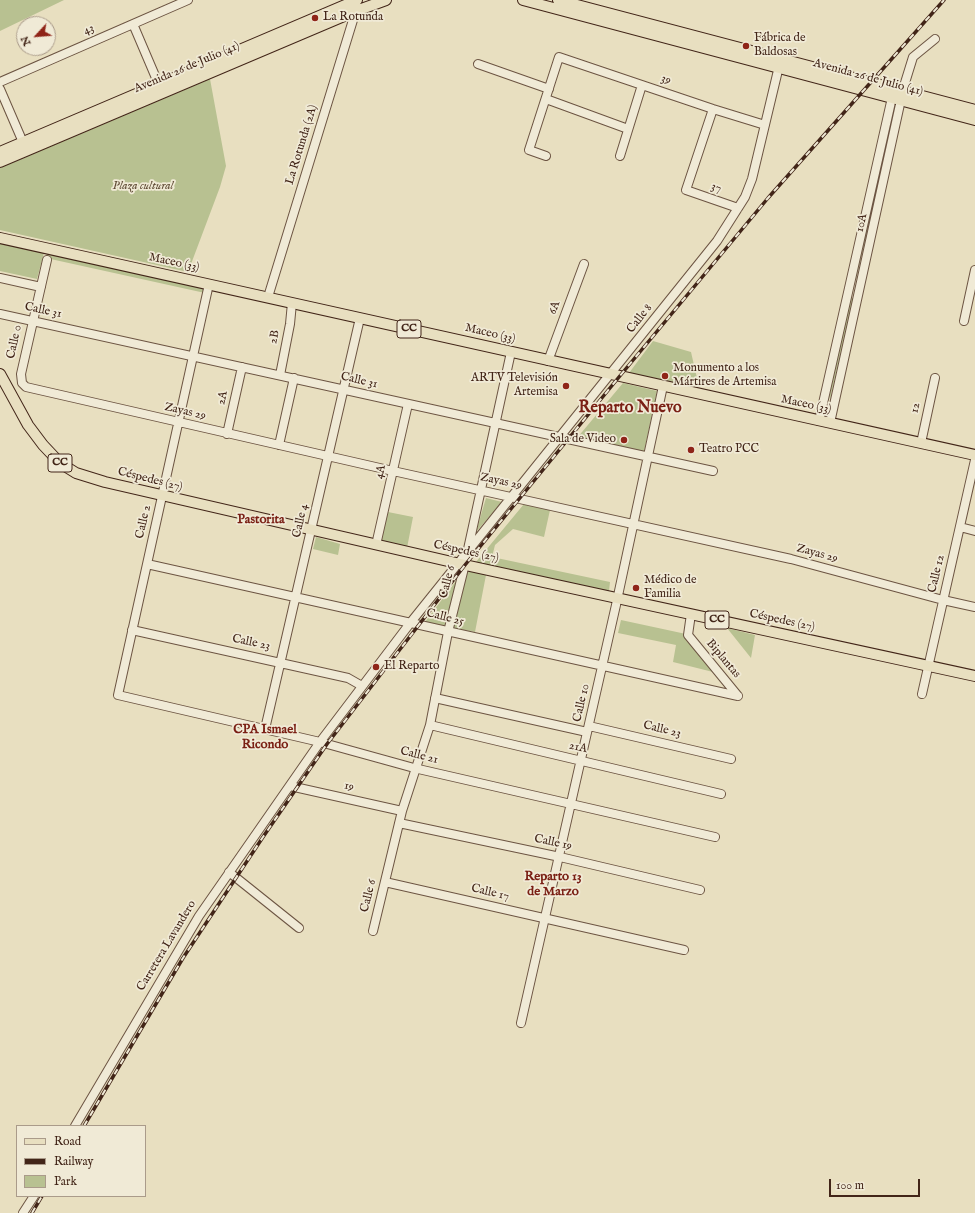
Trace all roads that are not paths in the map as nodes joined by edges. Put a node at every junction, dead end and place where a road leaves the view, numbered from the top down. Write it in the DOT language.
graph roads {
  1 [pos="188,0"];
  2 [pos="358,0"];
  3 [pos="386,0"];
  4 [pos="523,0"];
  5 [pos="558,0"];
  6 [pos="356,11"];
  7 [pos="133,24"];
  8 [pos="935,39"];
  9 [pos="780,62"];
  10 [pos="478,64"];
  11 [pos="0,82"];
  12 [pos="159,85"];
  13 [pos="642,85"];
  14 [pos="0,89"];
  15 [pos="549,89"];
  16 [pos="897,94"];
  17 [pos="546,99"];
  18 [pos="713,109"];
  19 [pos="975,110"];
  20 [pos="975,120"];
  21 [pos="765,125"];
  22 [pos="628,129"];
  23 [pos="25,147"];
  24 [pos="0,152"];
  25 [pos="546,156"];
  26 [pos="620,156"];
  27 [pos="0,162"];
  28 [pos="738,208"];
  29 [pos="0,238"];
  30 [pos="47,260"];
  31 [pos="584,264"];
  32 [pos="974,275"];
  33 [pos="0,278"];
  34 [pos="209,284"];
  35 [pos="41,287"];
  36 [pos="848,290"];
  37 [pos="859,292"];
  38 [pos="268,297"];
  39 [pos="292,303"];
  40 [pos="0,314"];
  41 [pos="360,318"];
  42 [pos="32,321"];
  43 [pos="964,321"];
  44 [pos="512,352"];
  45 [pos="193,356"];
  46 [pos="548,361"];
  47 [pos="242,367"];
  48 [pos="0,374"];
  49 [pos="280,375"];
  50 [pos="610,375"];
  51 [pos="294,378"];
  52 [pos="935,378"];
  53 [pos="22,383"];
  54 [pos="663,386"];
  55 [pos="344,389"];
  56 [pos="408,404"];
  57 [pos="819,421"];
  58 [pos="178,422"];
  59 [pos="495,423"];
  60 [pos="830,423"];
  61 [pos="227,434"];
  62 [pos="559,438"];
  63 [pos="921,443"];
  64 [pos="279,445"];
  65 [pos="975,455"];
  66 [pos="328,456"];
  67 [pos="648,456"];
  68 [pos="975,460"];
  69 [pos="393,471"];
  70 [pos="713,471"];
  71 [pos="482,490"];
  72 [pos="162,497"];
  73 [pos="512,497"];
  74 [pos="634,524"];
  75 [pos="960,527"];
  76 [pos="311,530"];
  77 [pos="975,531"];
  78 [pos="376,545"];
  79 [pos="467,552"];
  80 [pos="147,564"];
  81 [pos="461,564"];
  82 [pos="296,596"];
  83 [pos="618,598"];
  84 [pos="943,600"];
  85 [pos="975,607"];
  86 [pos="691,614"];
  87 [pos="411,622"];
  88 [pos="132,630"];
  89 [pos="448,632"];
  90 [pos="281,662"];
  91 [pos="603,665"];
  92 [pos="929,666"];
  93 [pos="975,676"];
  94 [pos="362,686"];
  95 [pos="118,694"];
  96 [pos="922,694"];
  97 [pos="738,696"];
  98 [pos="436,698"];
  99 [pos="430,725"];
  100 [pos="265,729"];
  101 [pos="588,729"];
  102 [pos="320,742"];
  103 [pos="731,759"];
  104 [pos="581,761"];
  105 [pos="414,768"];
  106 [pos="290,786"];
  107 [pos="721,794"];
  108 [pos="572,805"];
  109 [pos="402,811"];
  110 [pos="399,823"];
  111 [pos="715,837"];
  112 [pos="560,857"];
  113 [pos="229,872"];
  114 [pos="385,882"];
  115 [pos="700,890"];
  116 [pos="545,917"];
  117 [pos="299,928"];
  118 [pos="373,931"];
  119 [pos="684,950"];
  120 [pos="521,1023"];
  121 [pos="76,1125"];
  122 [pos="33,1197"];
  123 [pos="24,1213"];
  1 -- 7 [label="street, 43"];
  2 -- 6 [label="street, La Rotunda (2A)"];
  2 -- 12 [label="main road, Avenida 26 de Julio (41)"];
  3 -- 6 [label="main road, Avenida 26 de Julio (41)"];
  4 -- 9 [label="main road, Avenida 26 de Julio (41)"];
  5 -- 9 [label="main road, Avenida 26 de Julio (41)"];
  6 -- 23 [label="main road, Avenida 26 de Julio (41)"];
  6 -- 38 [label="street, La Rotunda (2A)"];
  7 -- 11 [label="street, 43"];
  7 -- 12 [label="street"];
  8 -- 16 [label="street, 10A"];
  9 -- 16 [label="main road, Avenida 26 de Julio (41)"];
  9 -- 21 [label="street, Calle 8"];
  10 -- 15 [label="street"];
  12 -- 23 [label="main road, Avenida 26 de Julio (41)"];
  13 -- 15 [label="street, 39"];
  13 -- 18 [label="street, 39"];
  13 -- 22 [label="street"];
  14 -- 23 [label="street"];
  15 -- 17 [label="street"];
  16 -- 19 [label="main road, Avenida 26 de Julio (41)"];
  16 -- 20 [label="main road, Avenida 26 de Julio (41)"];
  16 -- 36 [label="street, 10A"];
  16 -- 37 [label="street, 10A"];
  17 -- 22 [label="street"];
  17 -- 25 [label="street"];
  18 -- 21 [label="street, 39"];
  18 -- 28 [label="street, 37"];
  21 -- 28 [label="street, Calle 8"];
  22 -- 26 [label="street"];
  23 -- 24 [label="main road, Avenida 26 de Julio (41)"];
  23 -- 27 [label="main road, Avenida 26 de Julio (41)"];
  28 -- 50 [label="street, Calle 8"];
  29 -- 34 [label="main road, Maceo (33) / CC"];
  30 -- 35 [label="street, Calle 0"];
  31 -- 46 [label="street, 6A"];
  32 -- 43 [label="street"];
  33 -- 35 [label="street"];
  34 -- 38 [label="main road, Maceo (33) / CC"];
  34 -- 45 [label="street, Calle 2"];
  35 -- 42 [label="street, Calle 0"];
  36 -- 37 [label="street"];
  36 -- 57 [label="street, 10A"];
  37 -- 60 [label="street, 10A"];
  38 -- 39 [label="main road, Maceo (33) / CC"];
  39 -- 41 [label="main road, Maceo (33) / CC"];
  39 -- 49 [label="street, 2B"];
  40 -- 42 [label="street, Calle 31"];
  41 -- 44 [label="main road, Maceo (33) / CC"];
  41 -- 55 [label="street, Calle 4"];
  42 -- 45 [label="street, Calle 31"];
  42 -- 53 [label="street, Calle 0"];
  44 -- 46 [label="main road, Maceo (33) / CC"];
  44 -- 59 [label="street, Calle 6"];
  45 -- 47 [label="street, Calle 31"];
  45 -- 58 [label="street, Calle 2"];
  46 -- 50 [label="main road, Maceo (33) / CC"];
  47 -- 49 [label="street, Calle 31"];
  47 -- 61 [label="street, 2A"];
  48 -- 72 [label="main road, Céspedes (27) / CC"];
  49 -- 51 [label="street, Calle 31"];
  50 -- 54 [label="main road, Maceo (33) / CC"];
  50 -- 62 [label="street, Calle 8"];
  51 -- 55 [label="street, Calle 31"];
  51 -- 64 [label="street"];
  52 -- 63 [label="street, 12"];
  53 -- 58 [label="street, Zayas 29"];
  54 -- 57 [label="main road, Maceo (33) / CC"];
  54 -- 67 [label="street, Calle 10"];
  55 -- 56 [label="street, Calle 31"];
  55 -- 66 [label="street, Calle 4"];
  56 -- 59 [label="street, Calle 31"];
  56 -- 69 [label="street, 4A"];
  57 -- 60 [label="main road, Maceo (33) / CC"];
  58 -- 61 [label="street, Zayas 29"];
  58 -- 72 [label="street, Calle 2"];
  59 -- 62 [label="street, Calle 31"];
  59 -- 71 [label="street, Calle 6"];
  60 -- 63 [label="main road, Maceo (33) / CC"];
  61 -- 64 [label="street, Zayas 29"];
  62 -- 67 [label="street, Calle 31"];
  62 -- 73 [label="street, Calle 8"];
  63 -- 65 [label="main road, Maceo (33) / CC"];
  64 -- 66 [label="street, Zayas 29"];
  66 -- 69 [label="street, Zayas 29"];
  66 -- 76 [label="street, Calle 4"];
  67 -- 70 [label="street, Calle 31"];
  67 -- 74 [label="street, Calle 10"];
  68 -- 75 [label="street, Calle 12"];
  69 -- 71 [label="street, Zayas 29"];
  69 -- 78 [label="street, 4A"];
  71 -- 73 [label="street, Zayas 29"];
  71 -- 79 [label="street, Calle 6"];
  72 -- 76 [label="main road, Céspedes (27) / CC"];
  72 -- 80 [label="street, Calle 2"];
  73 -- 74 [label="street, Zayas 29"];
  73 -- 79 [label="street, Calle 8"];
  74 -- 83 [label="street, Calle 10"];
  74 -- 84 [label="street, Zayas 29"];
  75 -- 77 [label="street"];
  75 -- 84 [label="street, Calle 12"];
  76 -- 78 [label="main road, Céspedes (27) / CC"];
  76 -- 82 [label="street, Calle 4"];
  78 -- 81 [label="main road, Céspedes (27) / CC"];
  79 -- 81 [label="street, Calle 8"];
  80 -- 82 [label="street, Calle 25"];
  80 -- 88 [label="street, Calle 2"];
  81 -- 83 [label="main road, Céspedes (27) / CC"];
  81 -- 87 [label="street, Calle 8"];
  81 -- 89 [label="street, Calle 6"];
  82 -- 87 [label="street, Calle 25"];
  82 -- 90 [label="street, Calle 4"];
  83 -- 86 [label="main road, Céspedes (27) / CC"];
  83 -- 91 [label="street, Calle 10"];
  84 -- 85 [label="street, Zayas 29"];
  84 -- 92 [label="street, Calle 12"];
  86 -- 92 [label="main road, Céspedes (27) / CC"];
  86 -- 97 [label="street, Biplantas"];
  87 -- 89 [label="street, Calle 25"];
  87 -- 94 [label="street, Calle 8"];
  88 -- 90 [label="street, Calle 23"];
  88 -- 95 [label="street, Calle 2"];
  89 -- 91 [label="street, Calle 25"];
  89 -- 98 [label="street, Calle 6"];
  90 -- 94 [label="street, Calle 23"];
  90 -- 100 [label="street, Calle 4"];
  91 -- 97 [label="street, Calle 25"];
  91 -- 101 [label="street, Calle 10"];
  92 -- 93 [label="main road, Céspedes (27) / CC"];
  92 -- 96 [label="street, Calle 12"];
  94 -- 102 [label="street, Carretera Lavandero"];
  95 -- 100 [label="street, Calle 21"];
  98 -- 99 [label="street, Calle 6"];
  98 -- 101 [label="street, Calle 23"];
  99 -- 104 [label="street, 21A"];
  99 -- 105 [label="street, Calle 6"];
  100 -- 102 [label="street, Calle 21"];
  101 -- 103 [label="street, Calle 23"];
  101 -- 104 [label="street, Calle 10"];
  102 -- 105 [label="street, Calle 21"];
  102 -- 106 [label="street, Carretera Lavandero"];
  104 -- 107 [label="street, 21A"];
  104 -- 108 [label="street, Calle 10"];
  105 -- 108 [label="street, Calle 21"];
  105 -- 109 [label="street, Calle 6"];
  106 -- 109 [label="street, 19"];
  106 -- 113 [label="street, Carretera Lavandero"];
  108 -- 111 [label="street, Calle 21"];
  108 -- 112 [label="street, Calle 10"];
  109 -- 110 [label="street, Calle 6"];
  110 -- 112 [label="street, Calle 19"];
  110 -- 114 [label="street, Calle 6"];
  112 -- 115 [label="street, Calle 19"];
  112 -- 116 [label="street, Calle 10"];
  113 -- 117 [label="street"];
  113 -- 121 [label="street, Carretera Lavandero"];
  114 -- 116 [label="street, Calle 17"];
  114 -- 118 [label="street, Calle 6"];
  116 -- 119 [label="street, Calle 17"];
  116 -- 120 [label="street, Calle 10"];
  122 -- 123 [label="street"];
}
